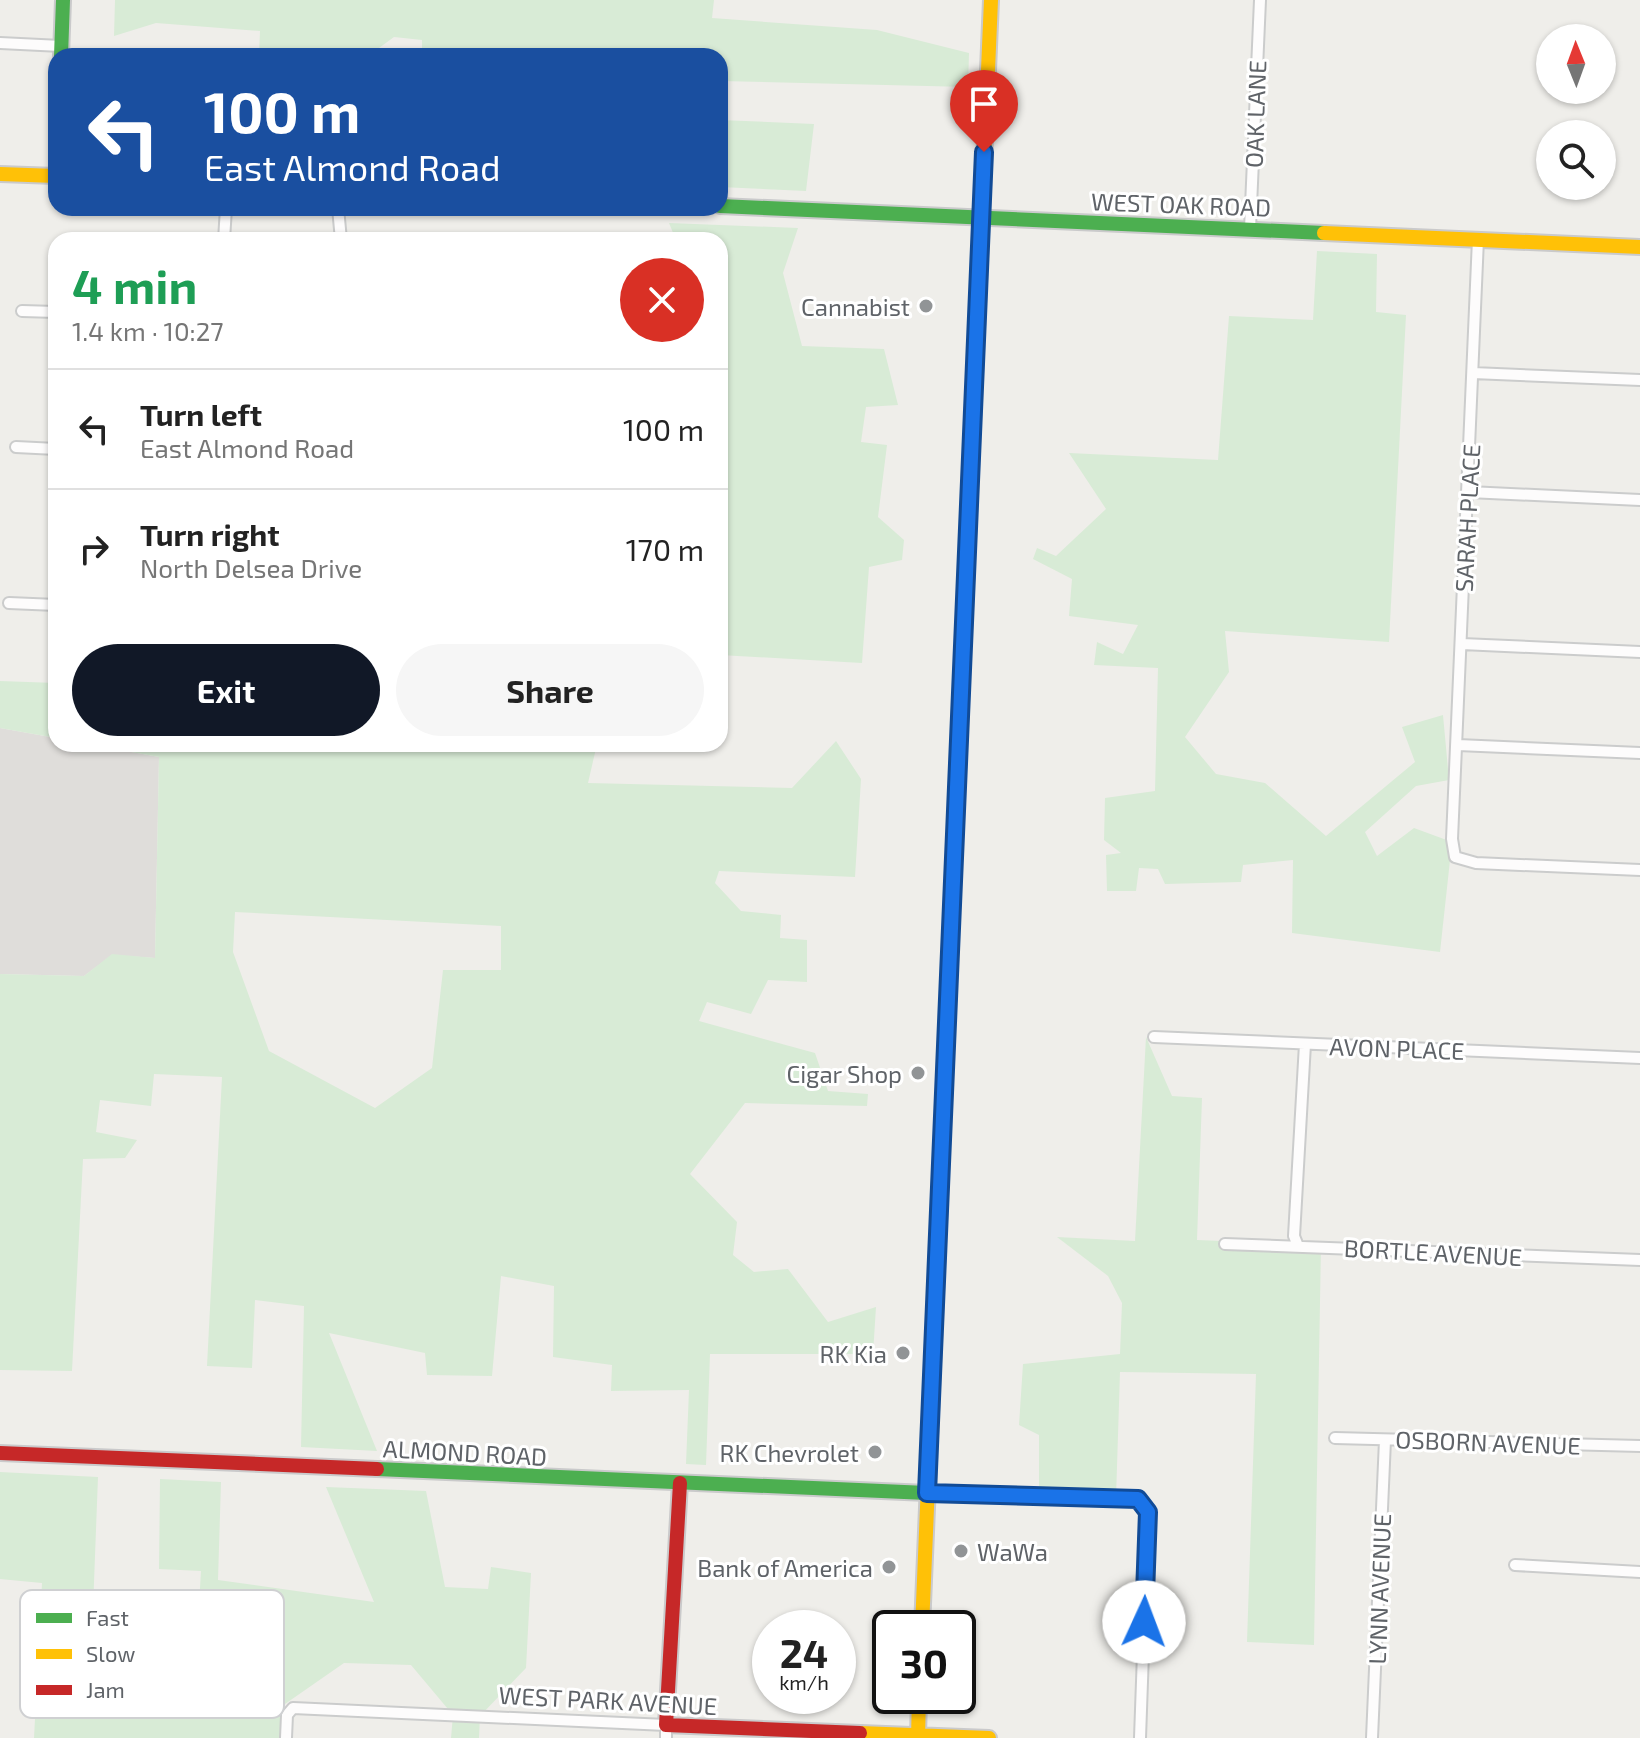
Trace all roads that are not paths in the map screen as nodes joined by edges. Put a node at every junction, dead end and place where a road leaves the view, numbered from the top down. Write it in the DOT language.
graph roads {
  1 [pos="63,0"];
  2 [pos="991,0"];
  3 [pos="1260,0"];
  4 [pos="0,43"];
  5 [pos="61,48"];
  6 [pos="48,49"];
  7 [pos="0,174"];
  8 [pos="48,176"];
  9 [pos="728,206"];
  10 [pos="981,217"];
  11 [pos="1250,229"];
  12 [pos="1478,239"];
  13 [pos="1640,247"];
  14 [pos="22,311"];
  15 [pos="48,312"];
  16 [pos="1473,373"];
  17 [pos="1640,380"];
  18 [pos="16,447"];
  19 [pos="48,449"];
  20 [pos="1469,492"];
  21 [pos="1640,500"];
  22 [pos="9,603"];
  23 [pos="48,605"];
  24 [pos="1462,644"];
  25 [pos="1640,652"];
  26 [pos="1458,745"];
  27 [pos="1640,753"];
  28 [pos="1640,870"];
  29 [pos="1154,1037"];
  30 [pos="1305,1044"];
  31 [pos="1640,1058"];
  32 [pos="1225,1244"];
  33 [pos="1298,1246"];
  34 [pos="1640,1260"];
  35 [pos="1335,1438"];
  36 [pos="1385,1440"];
  37 [pos="1640,1446"];
  38 [pos="0,1453"];
  39 [pos="680,1483"];
  40 [pos="927,1493"];
  41 [pos="1515,1565"];
  42 [pos="1640,1572"];
  43 [pos="923,1610"];
  44 [pos="919,1714"];
  45 [pos="666,1732"];
  46 [pos="918,1736"];
  47 [pos="286,1738"];
  48 [pos="989,1738"];
  49 [pos="1140,1738"];
  50 [pos="1372,1738"];
  1 -- 5 [label="main road"];
  2 -- 10 [label="main road"];
  3 -- 11 [label="street, OAK LANE"];
  4 -- 6 [label="street"];
  7 -- 8 [label="main road"];
  9 -- 10 [label="main road, WEST OAK ROAD"];
  10 -- 11 [label="main road, WEST OAK ROAD"];
  10 -- 40 [label="main road"];
  11 -- 12 [label="main road, WEST OAK ROAD"];
  12 -- 13 [label="main road, WEST OAK ROAD"];
  12 -- 16 [label="street, SARAH PLACE"];
  14 -- 15 [label="street"];
  16 -- 17 [label="street"];
  16 -- 20 [label="street, SARAH PLACE"];
  18 -- 19 [label="street"];
  20 -- 21 [label="street"];
  20 -- 24 [label="street, SARAH PLACE"];
  22 -- 23 [label="street"];
  24 -- 25 [label="street"];
  24 -- 26 [label="street, SARAH PLACE"];
  26 -- 27 [label="street"];
  26 -- 28 [label="street, SARAH PLACE"];
  29 -- 30 [label="street, AVON PLACE"];
  30 -- 31 [label="street, AVON PLACE"];
  30 -- 33 [label="street"];
  32 -- 33 [label="street, BORTLE AVENUE"];
  33 -- 34 [label="street, BORTLE AVENUE"];
  35 -- 36 [label="street, OSBORN AVENUE"];
  36 -- 37 [label="street, OSBORN AVENUE"];
  36 -- 50 [label="street, LYNN AVENUE"];
  38 -- 39 [label="main road, ALMOND ROAD"];
  39 -- 40 [label="main road, ALMOND ROAD"];
  39 -- 45 [label="main road"];
  40 -- 43 [label="main road"];
  40 -- 49 [label="street"];
  41 -- 42 [label="street"];
  44 -- 46 [label="main road"];
  45 -- 46 [label="main road, WEST PARK AVENUE"];
  45 -- 47 [label="street, WEST PARK AVENUE"];
  46 -- 48 [label="main road, WEST PARK AVENUE"];
}
